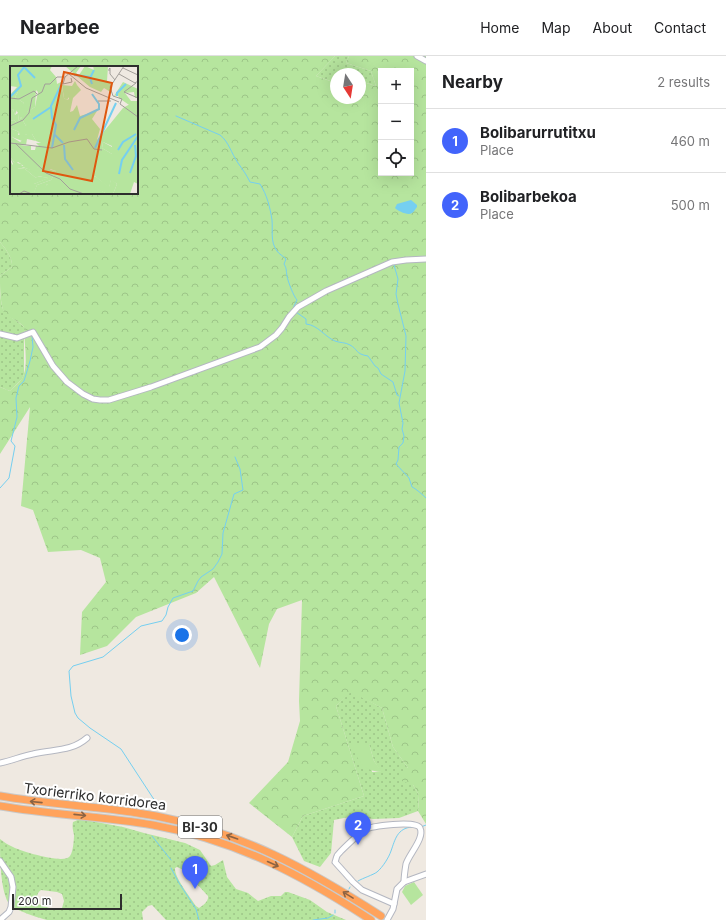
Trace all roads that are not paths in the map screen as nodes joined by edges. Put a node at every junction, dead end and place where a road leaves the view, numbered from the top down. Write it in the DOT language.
graph roads {
  1 [pos="417,56"];
  2 [pos="426,62"];
  3 [pos="426,259"];
  4 [pos="0,334"];
  5 [pos="87,738"];
  6 [pos="0,763"];
  7 [pos="0,796"];
  8 [pos="0,806"];
  9 [pos="0,861"];
  10 [pos="426,874"];
  11 [pos="404,882"];
  12 [pos="394,904"];
  13 [pos="384,918"];
  14 [pos="0,920"];
  15 [pos="371,920"];
  1 -- 2 [label="street"];
  3 -- 4 [label="street"];
  5 -- 6 [label="street"];
  13 -- 7 [label="highway, Txorierriko korridorea / BI-30, one-way"];
  8 -- 15 [label="highway, Txorierriko korridorea / BI-30, one-way"];
  9 -- 14 [label="street"];
  10 -- 11 [label="street"];
  11 -- 12 [label="street"];
  11 -- 12 [label="street"];
  12 -- 13 [label="street"];
}
